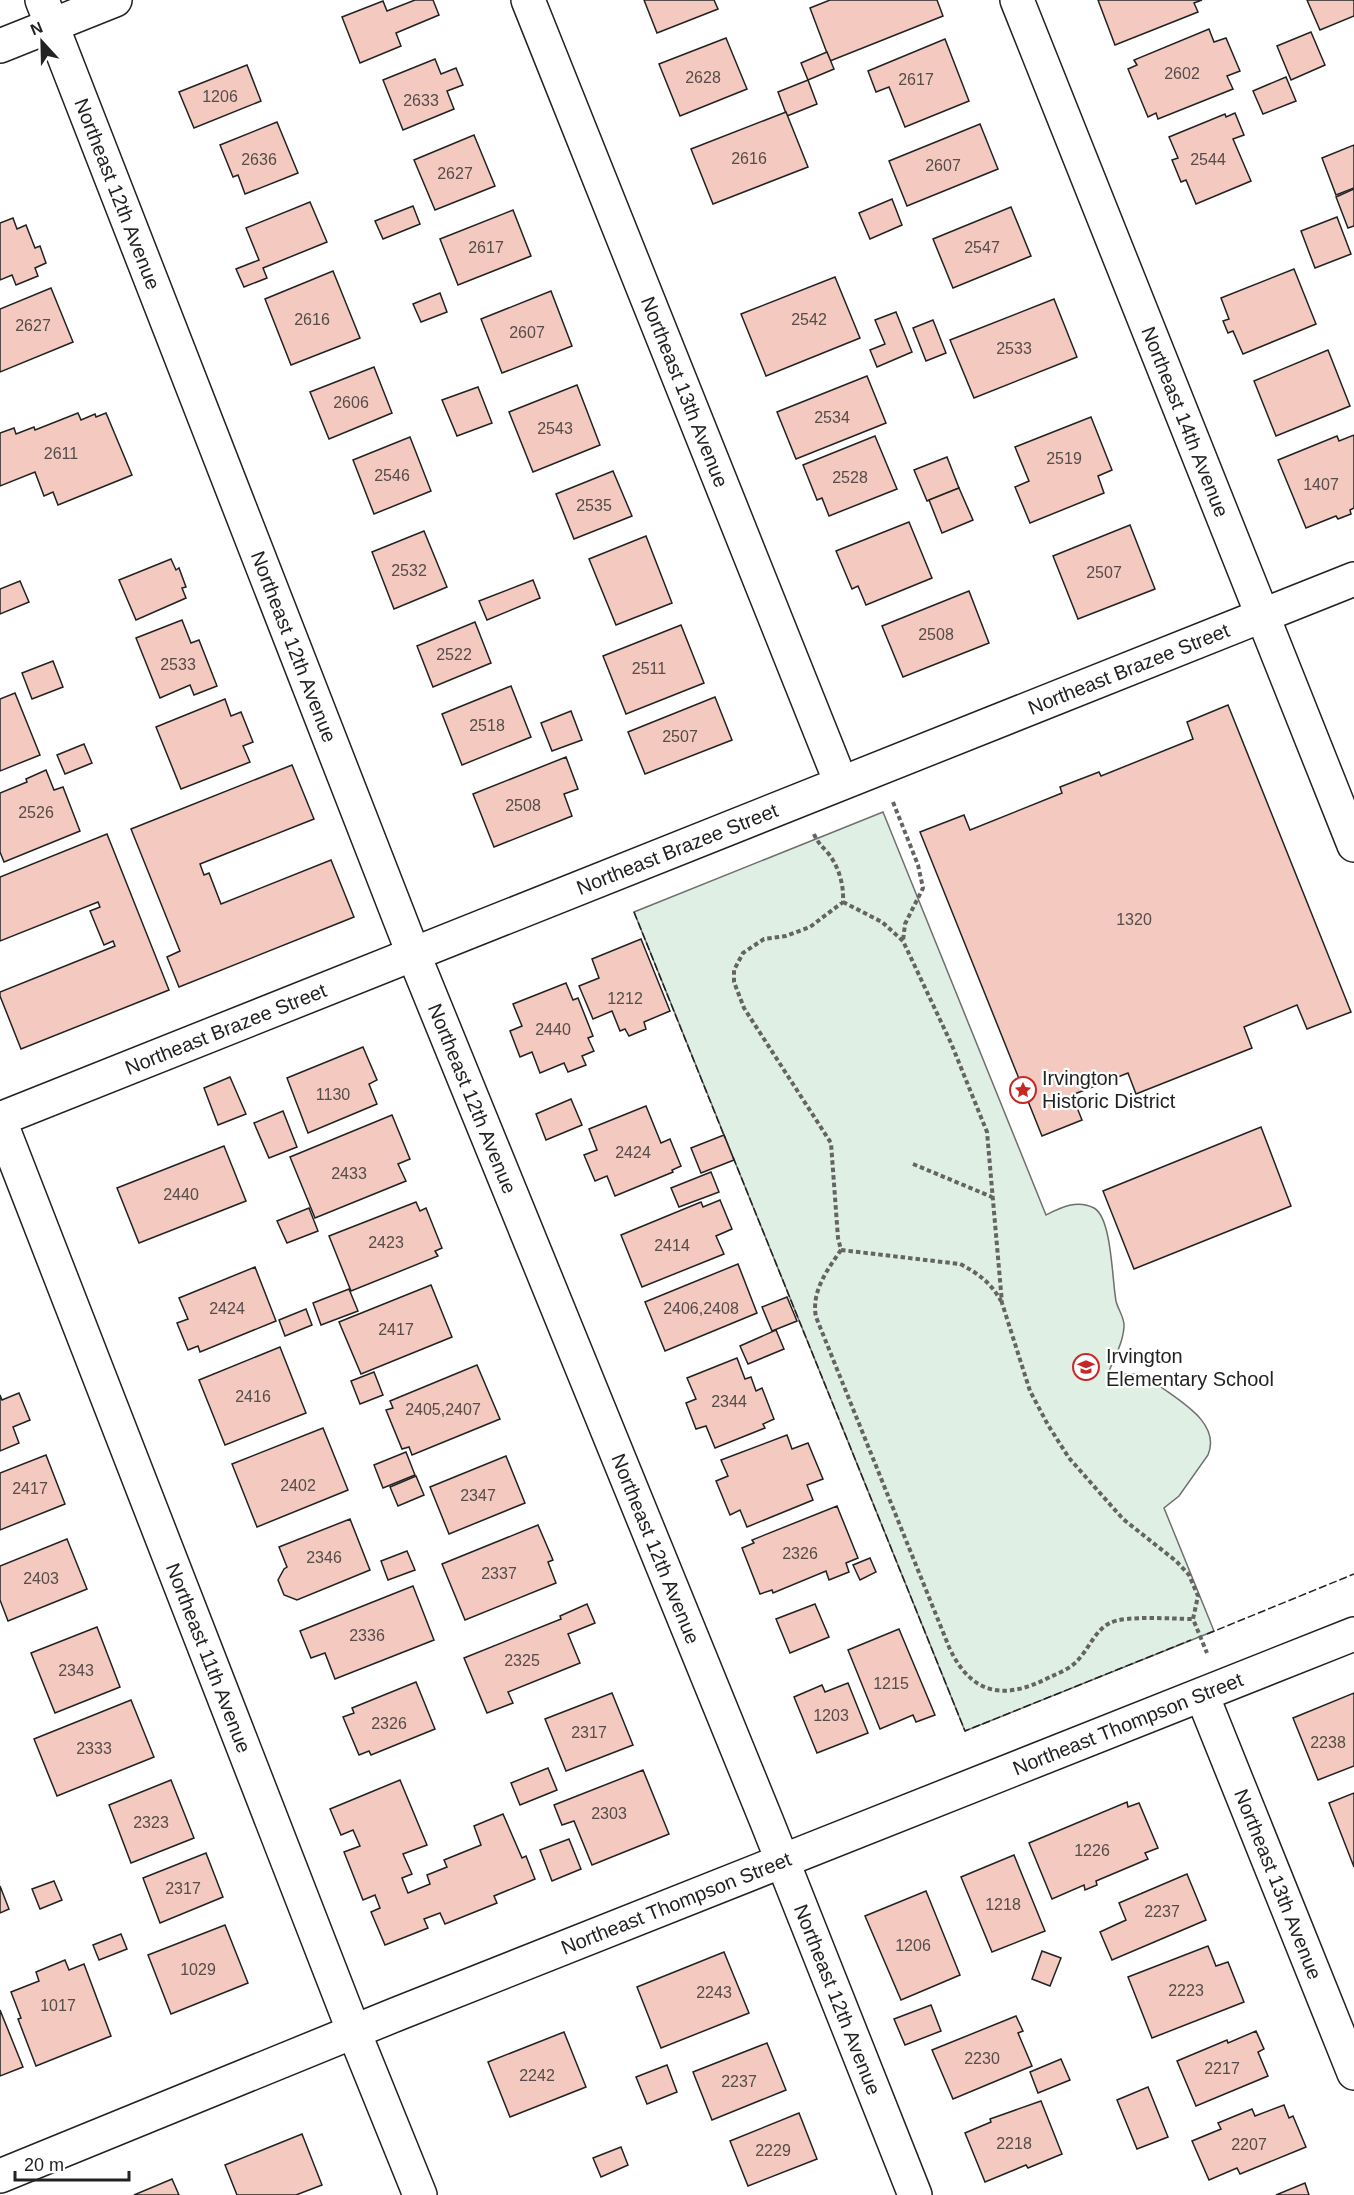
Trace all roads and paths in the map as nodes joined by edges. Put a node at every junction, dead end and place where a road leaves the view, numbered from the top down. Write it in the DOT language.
graph roads {
  1 [pos="115,0"];
  2 [pos="528,0"];
  3 [pos="1017,0"];
  4 [pos="47,13"];
  5 [pos="0,46"];
  6 [pos="1354,579"];
  7 [pos="1263,616"];
  8 [pos="880,768"];
  9 [pos="841,783"];
  10 [pos="799,800"];
  11 [pos="1354,845"];
  12 [pos="843,902"];
  13 [pos="903,941"];
  14 [pos="413,953"];
  15 [pos="0,1120"];
  16 [pos="913,1164"];
  17 [pos="992,1197"];
  18 [pos="841,1250"];
  19 [pos="1002,1303"];
  20 [pos="1193,1619"];
  21 [pos="1354,1634"];
  22 [pos="1202,1695"];
  23 [pos="782,1862"];
  24 [pos="354,2032"];
  25 [pos="1354,2073"];
  26 [pos="0,2176"];
  27 [pos="420,2195"];
  28 [pos="915,2195"];
  1 -- 4 [label="street"];
  2 -- 9 [label="street, Northeast 13th Avenue"];
  3 -- 7 [label="street, Northeast 14th Avenue"];
  4 -- 5 [label="street"];
  4 -- 14 [label="street, Northeast 12th Avenue"];
  6 -- 7 [label="street, Northeast Brazee Street"];
  7 -- 8 [label="street, Northeast Brazee Street"];
  7 -- 11 [label="street, Northeast 14th Avenue"];
  8 -- 9 [label="street, Northeast Brazee Street"];
  8 -- 13 [label="path"];
  9 -- 10 [label="street, Northeast Brazee Street"];
  10 -- 12 [label="path"];
  10 -- 14 [label="street, Northeast Brazee Street"];
  12 -- 13 [label="path"];
  12 -- 18 [label="path"];
  13 -- 17 [label="path"];
  14 -- 15 [label="street, Northeast Brazee Street"];
  14 -- 23 [label="street, Northeast 12th Avenue"];
  15 -- 24 [label="street, Northeast 11th Avenue"];
  16 -- 17 [label="path"];
  17 -- 19 [label="path"];
  18 -- 19 [label="path"];
  18 -- 20 [label="path"];
  19 -- 20 [label="path"];
  20 -- 22 [label="path"];
  21 -- 22 [label="street, Northeast Thompson Street"];
  22 -- 23 [label="street, Northeast Thompson Street"];
  22 -- 25 [label="street, Northeast 13th Avenue"];
  23 -- 24 [label="street, Northeast Thompson Street"];
  23 -- 28 [label="street, Northeast 12th Avenue"];
  24 -- 26 [label="street, Northeast Thompson Street"];
  24 -- 27 [label="street, Northeast 11th Avenue"];
}
